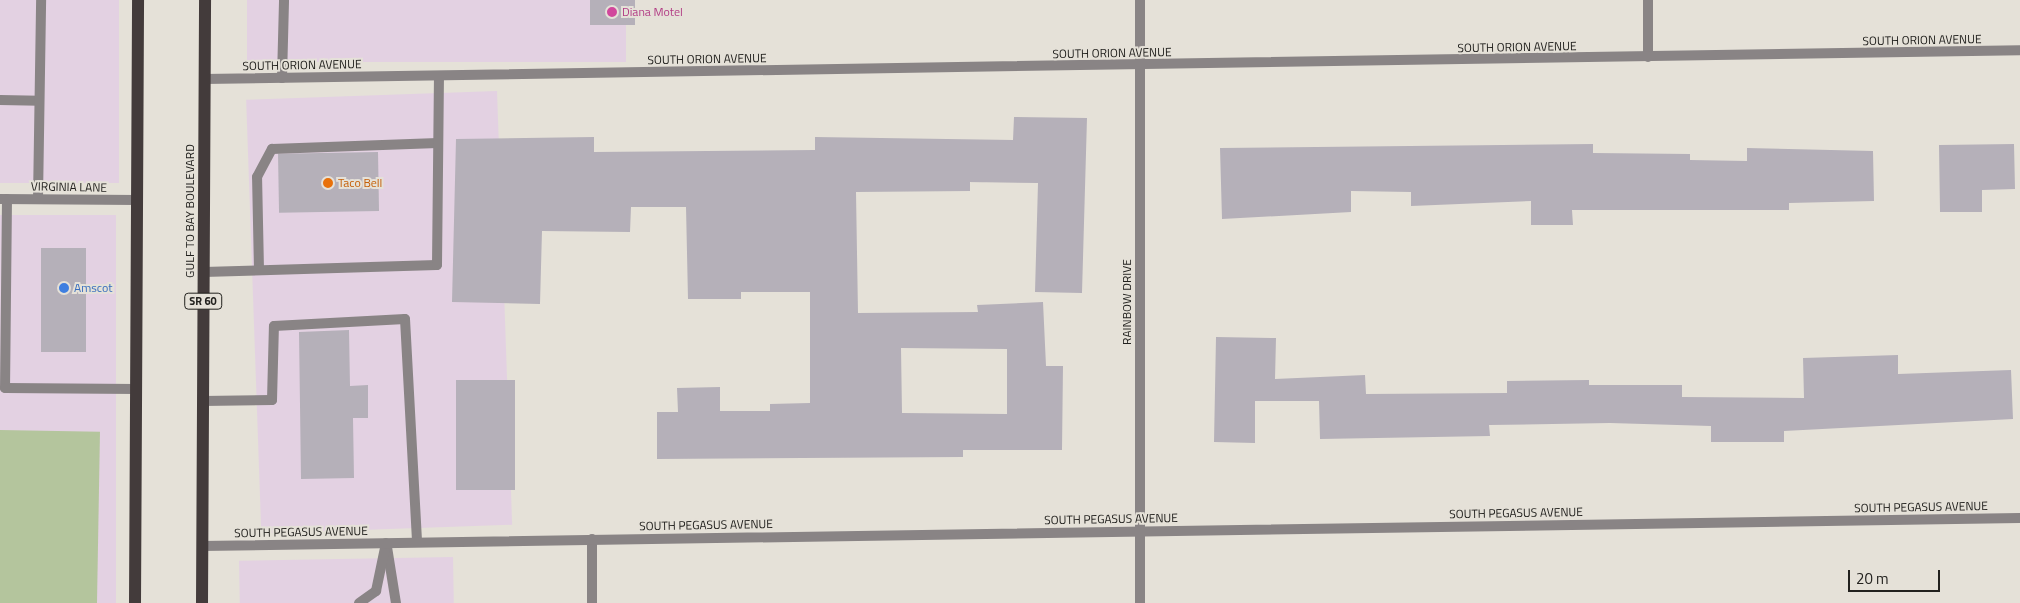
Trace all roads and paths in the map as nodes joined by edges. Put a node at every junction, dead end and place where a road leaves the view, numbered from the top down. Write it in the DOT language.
graph roads {
  1 [pos="41,0"];
  2 [pos="138,0"];
  3 [pos="205,0"];
  4 [pos="284,0"];
  5 [pos="1140,0"];
  6 [pos="1648,0"];
  7 [pos="2020,50"];
  8 [pos="1648,57"];
  9 [pos="1140,65"];
  10 [pos="439,76"];
  11 [pos="282,78"];
  12 [pos="204,79"];
  13 [pos="0,100"];
  14 [pos="39,101"];
  15 [pos="438,143"];
  16 [pos="3,199"];
  17 [pos="38,199"];
  18 [pos="137,200"];
  19 [pos="259,270"];
  20 [pos="204,272"];
  21 [pos="136,389"];
  22 [pos="203,401"];
  23 [pos="2020,518"];
  24 [pos="1140,531"];
  25 [pos="592,539"];
  26 [pos="417,542"];
  27 [pos="386,543"];
  28 [pos="202,546"];
  29 [pos="135,603"];
  30 [pos="202,603"];
  31 [pos="359,603"];
  32 [pos="396,603"];
  33 [pos="592,603"];
  34 [pos="1140,603"];
  1 -- 14 [label="street"];
  2 -- 18 [label="main road"];
  3 -- 12 [label="main road, GULF TO BAY BOULEVARD / SR 60"];
  4 -- 11 [label="street"];
  5 -- 9 [label="street, RAINBOW DRIVE"];
  6 -- 8 [label="street"];
  7 -- 8 [label="street, SOUTH ORION AVENUE"];
  8 -- 9 [label="street, SOUTH ORION AVENUE"];
  9 -- 10 [label="street, SOUTH ORION AVENUE"];
  9 -- 24 [label="street, RAINBOW DRIVE"];
  10 -- 11 [label="street, SOUTH ORION AVENUE"];
  10 -- 15 [label="street"];
  11 -- 12 [label="street, SOUTH ORION AVENUE"];
  12 -- 20 [label="main road, GULF TO BAY BOULEVARD / SR 60"];
  13 -- 14 [label="street"];
  14 -- 17 [label="street"];
  15 -- 19 [label="street"];
  15 -- 19 [label="street"];
  16 -- 17 [label="street, VIRGINIA LANE"];
  16 -- 21 [label="street"];
  17 -- 18 [label="street, VIRGINIA LANE"];
  18 -- 21 [label="main road"];
  19 -- 20 [label="street"];
  20 -- 22 [label="main road, GULF TO BAY BOULEVARD / SR 60"];
  21 -- 29 [label="main road"];
  22 -- 26 [label="street"];
  22 -- 28 [label="main road, GULF TO BAY BOULEVARD / SR 60"];
  23 -- 24 [label="street, SOUTH PEGASUS AVENUE"];
  24 -- 25 [label="street, SOUTH PEGASUS AVENUE"];
  24 -- 34 [label="street, RAINBOW DRIVE"];
  25 -- 26 [label="street, SOUTH PEGASUS AVENUE"];
  25 -- 33 [label="street"];
  26 -- 27 [label="street, SOUTH PEGASUS AVENUE"];
  27 -- 28 [label="street, SOUTH PEGASUS AVENUE"];
  27 -- 31 [label="street"];
  27 -- 32 [label="street"];
  28 -- 30 [label="main road, GULF TO BAY BOULEVARD / SR 60"];
}
